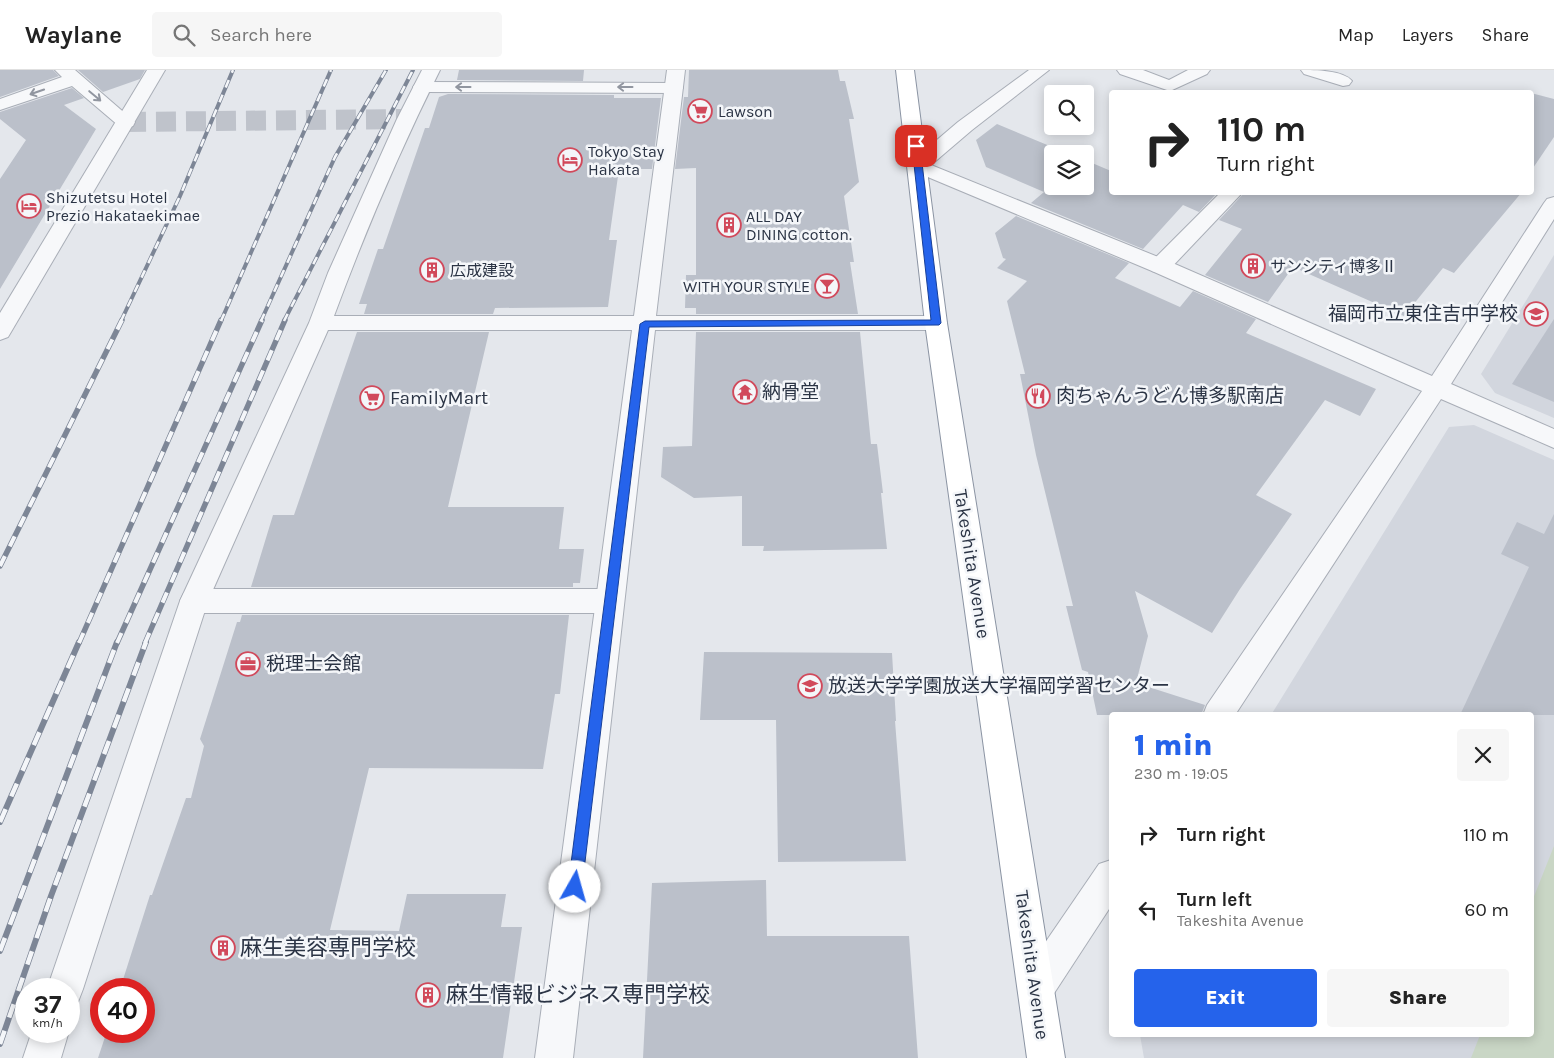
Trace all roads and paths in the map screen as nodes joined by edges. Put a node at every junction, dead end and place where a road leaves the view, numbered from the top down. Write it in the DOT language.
graph roads {
  1 [pos="156,70"];
  2 [pos="905,70"];
  3 [pos="1040,70"];
  4 [pos="1126,70"];
  5 [pos="1201,70"];
  6 [pos="1310,70"];
  7 [pos="69,74"];
  8 [pos="426,78"];
  9 [pos="675,79"];
  10 [pos="1343,81"];
  11 [pos="0,105"];
  12 [pos="126,122"];
  13 [pos="918,166"];
  14 [pos="1230,195"];
  15 [pos="1554,203"];
  16 [pos="1160,266"];
  17 [pos="22,297"];
  18 [pos="0,306"];
  19 [pos="320,323"];
  20 [pos="936,323"];
  21 [pos="645,324"];
  22 [pos="0,332"];
  23 [pos="1436,388"];
  24 [pos="1554,439"];
  25 [pos="194,600"];
  26 [pos="609,601"];
  27 [pos="1220,712"];
  28 [pos="1109,879"];
  29 [pos="69,978"];
  30 [pos="1036,988"];
  31 [pos="47,1043"];
  32 [pos="42,1058"];
  33 [pos="554,1058"];
  34 [pos="1046,1058"];
  1 -- 12 [label="street"];
  2 -- 13 [label="highway, Takeshita Avenue"];
  3 -- 13 [label="street"];
  4 -- 5 [label="street"];
  6 -- 10 [label="street"];
  7 -- 11 [label="street, one-way"];
  7 -- 12 [label="street, one-way"];
  9 -- 8 [label="street, one-way"];
  8 -- 19 [label="street"];
  9 -- 21 [label="street"];
  12 -- 17 [label="street"];
  13 -- 16 [label="street"];
  13 -- 20 [label="highway, Takeshita Avenue"];
  14 -- 16 [label="street"];
  15 -- 23 [label="street"];
  16 -- 23 [label="street"];
  17 -- 18 [label="street"];
  17 -- 22 [label="street"];
  19 -- 21 [label="street"];
  19 -- 25 [label="street"];
  20 -- 21 [label="street"];
  20 -- 30 [label="highway, Takeshita Avenue"];
  21 -- 26 [label="street"];
  23 -- 24 [label="street"];
  23 -- 27 [label="street"];
  25 -- 26 [label="street"];
  25 -- 29 [label="street"];
  26 -- 33 [label="street"];
  28 -- 30 [label="street"];
  30 -- 34 [label="highway, Takeshita Avenue"];
  31 -- 32 [label="street"];
}
